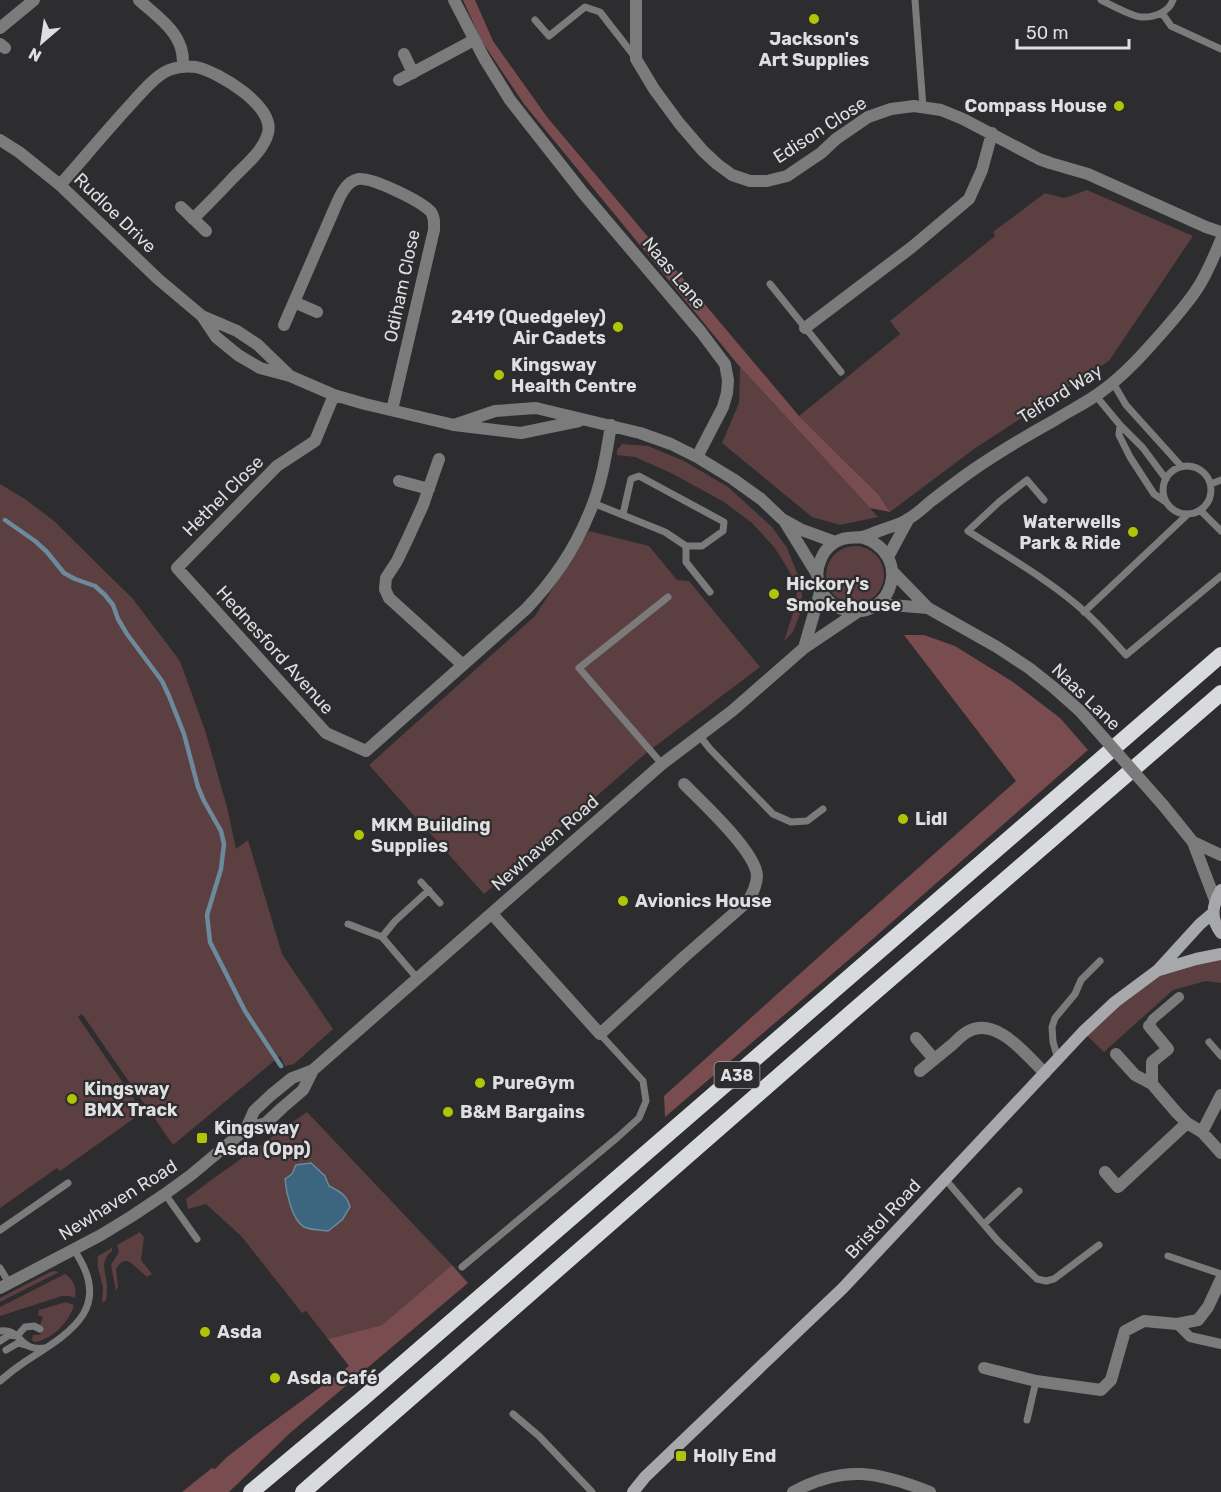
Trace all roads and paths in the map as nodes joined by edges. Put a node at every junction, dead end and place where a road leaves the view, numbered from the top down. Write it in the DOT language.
graph roads {
  1 [pos="34,0"];
  2 [pos="139,0"];
  3 [pos="454,0"];
  4 [pos="636,0"];
  5 [pos="915,0"];
  6 [pos="1101,0"];
  7 [pos="1173,0"];
  8 [pos="1162,13"];
  9 [pos="535,20"];
  10 [pos="0,28"];
  11 [pos="474,40"];
  12 [pos="1221,49"];
  13 [pos="404,54"];
  14 [pos="636,59"];
  15 [pos="183,67"];
  16 [pos="412,73"];
  17 [pos="399,80"];
  18 [pos="923,107"];
  19 [pos="992,133"];
  20 [pos="0,140"];
  21 [pos="60,185"];
  22 [pos="180,207"];
  23 [pos="193,219"];
  24 [pos="206,231"];
  25 [pos="1221,232"];
  26 [pos="1221,240"];
  27 [pos="770,284"];
  28 [pos="294,302"];
  29 [pos="317,312"];
  30 [pos="202,316"];
  31 [pos="285,325"];
  32 [pos="805,328"];
  33 [pos="841,372"];
  34 [pos="290,376"];
  35 [pos="1113,383"];
  36 [pos="334,394"];
  37 [pos="1096,396"];
  38 [pos="393,410"];
  39 [pos="583,420"];
  40 [pos="454,425"];
  41 [pos="611,425"];
  42 [pos="1120,425"];
  43 [pos="697,457"];
  44 [pos="439,459"];
  45 [pos="1180,466"];
  46 [pos="1166,479"];
  47 [pos="1221,480"];
  48 [pos="399,481"];
  49 [pos="1211,484"];
  50 [pos="429,489"];
  51 [pos="1044,500"];
  52 [pos="1166,502"];
  53 [pos="593,503"];
  54 [pos="1201,511"];
  55 [pos="623,514"];
  56 [pos="1187,515"];
  57 [pos="782,519"];
  58 [pos="908,520"];
  59 [pos="1221,531"];
  60 [pos="861,537"];
  61 [pos="835,543"];
  62 [pos="686,546"];
  63 [pos="888,557"];
  64 [pos="177,568"];
  65 [pos="892,572"];
  66 [pos="817,574"];
  67 [pos="1221,576"];
  68 [pos="820,590"];
  69 [pos="710,592"];
  70 [pos="668,597"];
  71 [pos="878,604"];
  72 [pos="928,608"];
  73 [pos="1084,612"];
  74 [pos="856,613"];
  75 [pos="804,648"];
  76 [pos="1221,655"];
  77 [pos="463,665"];
  78 [pos="1221,693"];
  79 [pos="699,735"];
  80 [pos="662,764"];
  81 [pos="684,784"];
  82 [pos="823,809"];
  83 [pos="1193,842"];
  84 [pos="1221,855"];
  85 [pos="421,882"];
  86 [pos="429,890"];
  87 [pos="1218,895"];
  88 [pos="440,903"];
  89 [pos="1213,913"];
  90 [pos="492,914"];
  91 [pos="348,924"];
  92 [pos="1221,933"];
  93 [pos="382,937"];
  94 [pos="1221,954"];
  95 [pos="1100,961"];
  96 [pos="1158,970"];
  97 [pos="417,978"];
  98 [pos="1179,997"];
  99 [pos="1149,1026"];
  100 [pos="600,1034"];
  101 [pos="916,1038"];
  102 [pos="1209,1042"];
  103 [pos="1116,1053"];
  104 [pos="1221,1056"];
  105 [pos="934,1059"];
  106 [pos="1058,1059"];
  107 [pos="920,1071"];
  108 [pos="1045,1073"];
  109 [pos="1152,1084"];
  110 [pos="1221,1095"];
  111 [pos="1187,1123"];
  112 [pos="1202,1131"];
  113 [pos="1221,1153"];
  114 [pos="1105,1172"];
  115 [pos="945,1179"];
  116 [pos="68,1183"];
  117 [pos="1019,1191"];
  118 [pos="165,1194"];
  119 [pos="984,1224"];
  120 [pos="0,1230"];
  121 [pos="197,1239"];
  122 [pos="1099,1245"];
  123 [pos="74,1250"];
  124 [pos="1168,1256"];
  125 [pos="462,1267"];
  126 [pos="0,1268"];
  127 [pos="1221,1274"];
  128 [pos="5,1286"];
  129 [pos="1220,1286"];
  130 [pos="1177,1324"];
  131 [pos="40,1329"];
  132 [pos="0,1331"];
  133 [pos="17,1336"];
  134 [pos="0,1341"];
  135 [pos="1221,1344"];
  136 [pos="26,1345"];
  137 [pos="50,1346"];
  138 [pos="6,1350"];
  139 [pos="984,1368"];
  140 [pos="0,1381"];
  141 [pos="1036,1381"];
  142 [pos="513,1414"];
  143 [pos="1027,1420"];
  144 [pos="250,1492"];
  145 [pos="303,1492"];
  146 [pos="592,1492"];
  147 [pos="633,1492"];
  148 [pos="793,1492"];
  149 [pos="930,1492"];
  1 -- 10 [label="street"];
  2 -- 15 [label="street"];
  3 -- 11 [label="street, Naas Lane"];
  4 -- 14 [label="street"];
  5 -- 18 [label="lane"];
  6 -- 8 [label="lane"];
  7 -- 8 [label="lane"];
  8 -- 12 [label="lane"];
  9 -- 14 [label="lane"];
  11 -- 16 [label="street"];
  11 -- 43 [label="street, Naas Lane"];
  13 -- 16 [label="street"];
  14 -- 18 [label="street, Edison Close"];
  15 -- 21 [label="street"];
  15 -- 23 [label="street"];
  16 -- 17 [label="street"];
  18 -- 19 [label="street, Edison Close"];
  19 -- 25 [label="street, Edison Close"];
  19 -- 32 [label="street"];
  20 -- 21 [label="street, Rudloe Drive"];
  21 -- 30 [label="street, Rudloe Drive"];
  22 -- 23 [label="street"];
  23 -- 24 [label="street"];
  26 -- 35 [label="street, Telford Way"];
  27 -- 32 [label="lane"];
  28 -- 29 [label="street"];
  28 -- 31 [label="street, Odiham Close"];
  28 -- 38 [label="street, Odiham Close"];
  30 -- 34 [label="street, Rudloe Drive"];
  30 -- 34 [label="street, Rudloe Drive"];
  32 -- 33 [label="lane"];
  34 -- 36 [label="street, Rudloe Drive"];
  35 -- 37 [label="street, Telford Way"];
  35 -- 45 [label="lane"];
  36 -- 38 [label="street, Rudloe Drive"];
  36 -- 64 [label="street, Hethel Close"];
  37 -- 42 [label="lane"];
  37 -- 58 [label="street, Telford Way"];
  38 -- 40 [label="street, Rudloe Drive"];
  39 -- 40 [label="street, Rudloe Drive"];
  39 -- 40 [label="street, Rudloe Drive"];
  39 -- 41 [label="street, Rudloe Drive"];
  41 -- 43 [label="street, Rudloe Drive"];
  41 -- 53 [label="street, Hednesford Avenue"];
  42 -- 46 [label="lane"];
  42 -- 52 [label="lane"];
  43 -- 57 [label="street"];
  44 -- 50 [label="street"];
  45 -- 46 [label="lane"];
  45 -- 49 [label="lane"];
  46 -- 52 [label="lane"];
  47 -- 49 [label="lane"];
  48 -- 50 [label="street"];
  49 -- 54 [label="lane"];
  50 -- 77 [label="street"];
  51 -- 73 [label="lane"];
  52 -- 56 [label="lane"];
  53 -- 55 [label="lane"];
  53 -- 77 [label="street, Hednesford Avenue"];
  54 -- 56 [label="lane"];
  54 -- 59 [label="lane"];
  55 -- 62 [label="lane"];
  55 -- 62 [label="lane"];
  56 -- 73 [label="lane"];
  57 -- 61 [label="street"];
  57 -- 66 [label="street"];
  58 -- 60 [label="street, Telford Way"];
  58 -- 63 [label="street, Telford Way"];
  60 -- 61 [label="street, Telford Way"];
  60 -- 63 [label="street"];
  61 -- 66 [label="street"];
  62 -- 69 [label="lane"];
  63 -- 65 [label="street"];
  64 -- 77 [label="street, Hednesford Avenue"];
  65 -- 71 [label="street"];
  65 -- 72 [label="street, Naas Lane"];
  66 -- 68 [label="street"];
  67 -- 73 [label="lane"];
  68 -- 74 [label="street"];
  68 -- 75 [label="street"];
  70 -- 80 [label="lane"];
  71 -- 72 [label="street, Naas Lane"];
  71 -- 74 [label="street"];
  72 -- 83 [label="street, Naas Lane, bridge"];
  74 -- 75 [label="street, Newhaven Road"];
  75 -- 79 [label="street, Newhaven Road"];
  76 -- 144 [label="highway, A38"];
  78 -- 145 [label="highway, A38"];
  79 -- 80 [label="street, Newhaven Road"];
  79 -- 82 [label="lane"];
  80 -- 90 [label="street, Newhaven Road"];
  81 -- 100 [label="street"];
  83 -- 84 [label="street, Naas Lane"];
  83 -- 87 [label="street, Naas Lane"];
  85 -- 86 [label="lane"];
  86 -- 88 [label="lane"];
  86 -- 93 [label="lane"];
  87 -- 89 [label="main road"];
  89 -- 92 [label="main road"];
  89 -- 96 [label="main road, Bristol Road"];
  90 -- 97 [label="street, Newhaven Road"];
  90 -- 100 [label="street"];
  91 -- 93 [label="lane"];
  93 -- 97 [label="lane"];
  94 -- 96 [label="main road, Bristol Road"];
  95 -- 106 [label="lane"];
  96 -- 106 [label="main road, Bristol Road"];
  97 -- 118 [label="street, Newhaven Road"];
  98 -- 99 [label="street"];
  99 -- 109 [label="street"];
  100 -- 125 [label="lane"];
  101 -- 105 [label="street"];
  102 -- 104 [label="lane"];
  103 -- 109 [label="street"];
  105 -- 107 [label="street"];
  105 -- 108 [label="street"];
  106 -- 108 [label="main road, Bristol Road"];
  108 -- 115 [label="main road, Bristol Road"];
  109 -- 111 [label="street"];
  110 -- 112 [label="street"];
  111 -- 112 [label="street"];
  111 -- 114 [label="street"];
  112 -- 113 [label="street"];
  115 -- 119 [label="lane"];
  115 -- 147 [label="main road, Bristol Road"];
  116 -- 120 [label="lane"];
  117 -- 119 [label="lane"];
  118 -- 121 [label="lane"];
  118 -- 123 [label="street, Newhaven Road"];
  119 -- 122 [label="lane"];
  123 -- 128 [label="street, Newhaven Road"];
  123 -- 137 [label="lane"];
  124 -- 127 [label="lane"];
  126 -- 128 [label="lane"];
  129 -- 130 [label="street"];
  130 -- 135 [label="street"];
  130 -- 141 [label="street"];
  131 -- 133 [label="lane"];
  132 -- 133 [label="lane"];
  133 -- 134 [label="lane"];
  133 -- 136 [label="lane"];
  136 -- 137 [label="lane"];
  136 -- 138 [label="lane"];
  137 -- 140 [label="lane"];
  139 -- 141 [label="street"];
  141 -- 143 [label="lane"];
  142 -- 146 [label="lane"];
  148 -- 149 [label="street"];
}
